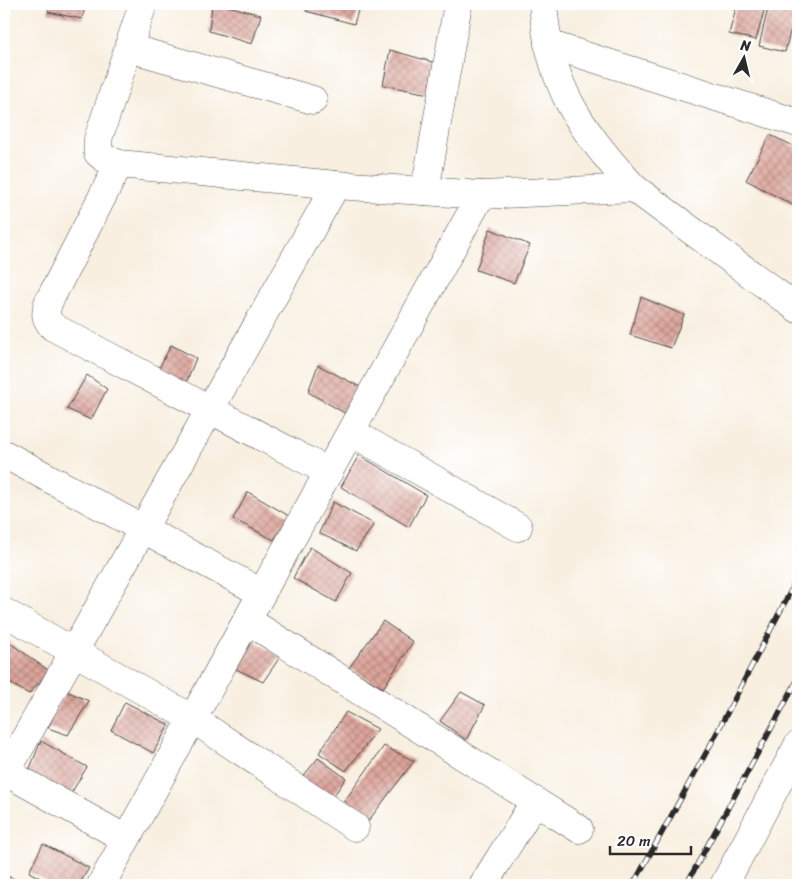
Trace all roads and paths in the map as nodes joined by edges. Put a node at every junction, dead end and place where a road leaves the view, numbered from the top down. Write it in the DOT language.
graph roads {
  1 [pos="143,4"];
  2 [pos="458,4"];
  3 [pos="543,4"];
  4 [pos="548,44"];
  5 [pos="129,48"];
  6 [pos="313,100"];
  7 [pos="798,123"];
  8 [pos="119,164"];
  9 [pos="336,185"];
  10 [pos="634,188"];
  11 [pos="425,191"];
  12 [pos="481,195"];
  13 [pos="798,309"];
  14 [pos="210,410"];
  15 [pos="351,432"];
  16 [pos="4,454"];
  17 [pos="329,472"];
  18 [pos="518,527"];
  19 [pos="143,530"];
  20 [pos="262,593"];
  21 [pos="4,612"];
  22 [pos="247,620"];
  23 [pos="74,652"];
  24 [pos="193,719"];
  25 [pos="798,745"];
  26 [pos="5,773"];
  27 [pos="535,801"];
  28 [pos="355,828"];
  29 [pos="578,829"];
  30 [pos="126,839"];
  31 [pos="101,885"];
  32 [pos="483,885"];
  33 [pos="724,885"];
  1 -- 5 [label="street"];
  2 -- 11 [label="street"];
  3 -- 4 [label="street"];
  4 -- 7 [label="street"];
  4 -- 10 [label="street"];
  5 -- 6 [label="street"];
  5 -- 8 [label="street"];
  8 -- 9 [label="street"];
  8 -- 14 [label="street"];
  9 -- 11 [label="street"];
  9 -- 14 [label="street"];
  10 -- 12 [label="street"];
  10 -- 13 [label="street"];
  11 -- 12 [label="street"];
  12 -- 15 [label="street"];
  14 -- 17 [label="street"];
  14 -- 19 [label="street"];
  15 -- 17 [label="street"];
  15 -- 18 [label="street"];
  16 -- 19 [label="street"];
  17 -- 20 [label="street"];
  19 -- 20 [label="street"];
  19 -- 23 [label="street"];
  20 -- 22 [label="street"];
  21 -- 23 [label="street"];
  22 -- 24 [label="street"];
  22 -- 27 [label="street"];
  23 -- 24 [label="street"];
  23 -- 26 [label="street"];
  24 -- 28 [label="street"];
  24 -- 30 [label="street"];
  25 -- 33 [label="street"];
  26 -- 30 [label="street"];
  27 -- 29 [label="street"];
  27 -- 32 [label="street"];
  30 -- 31 [label="street"];
}
